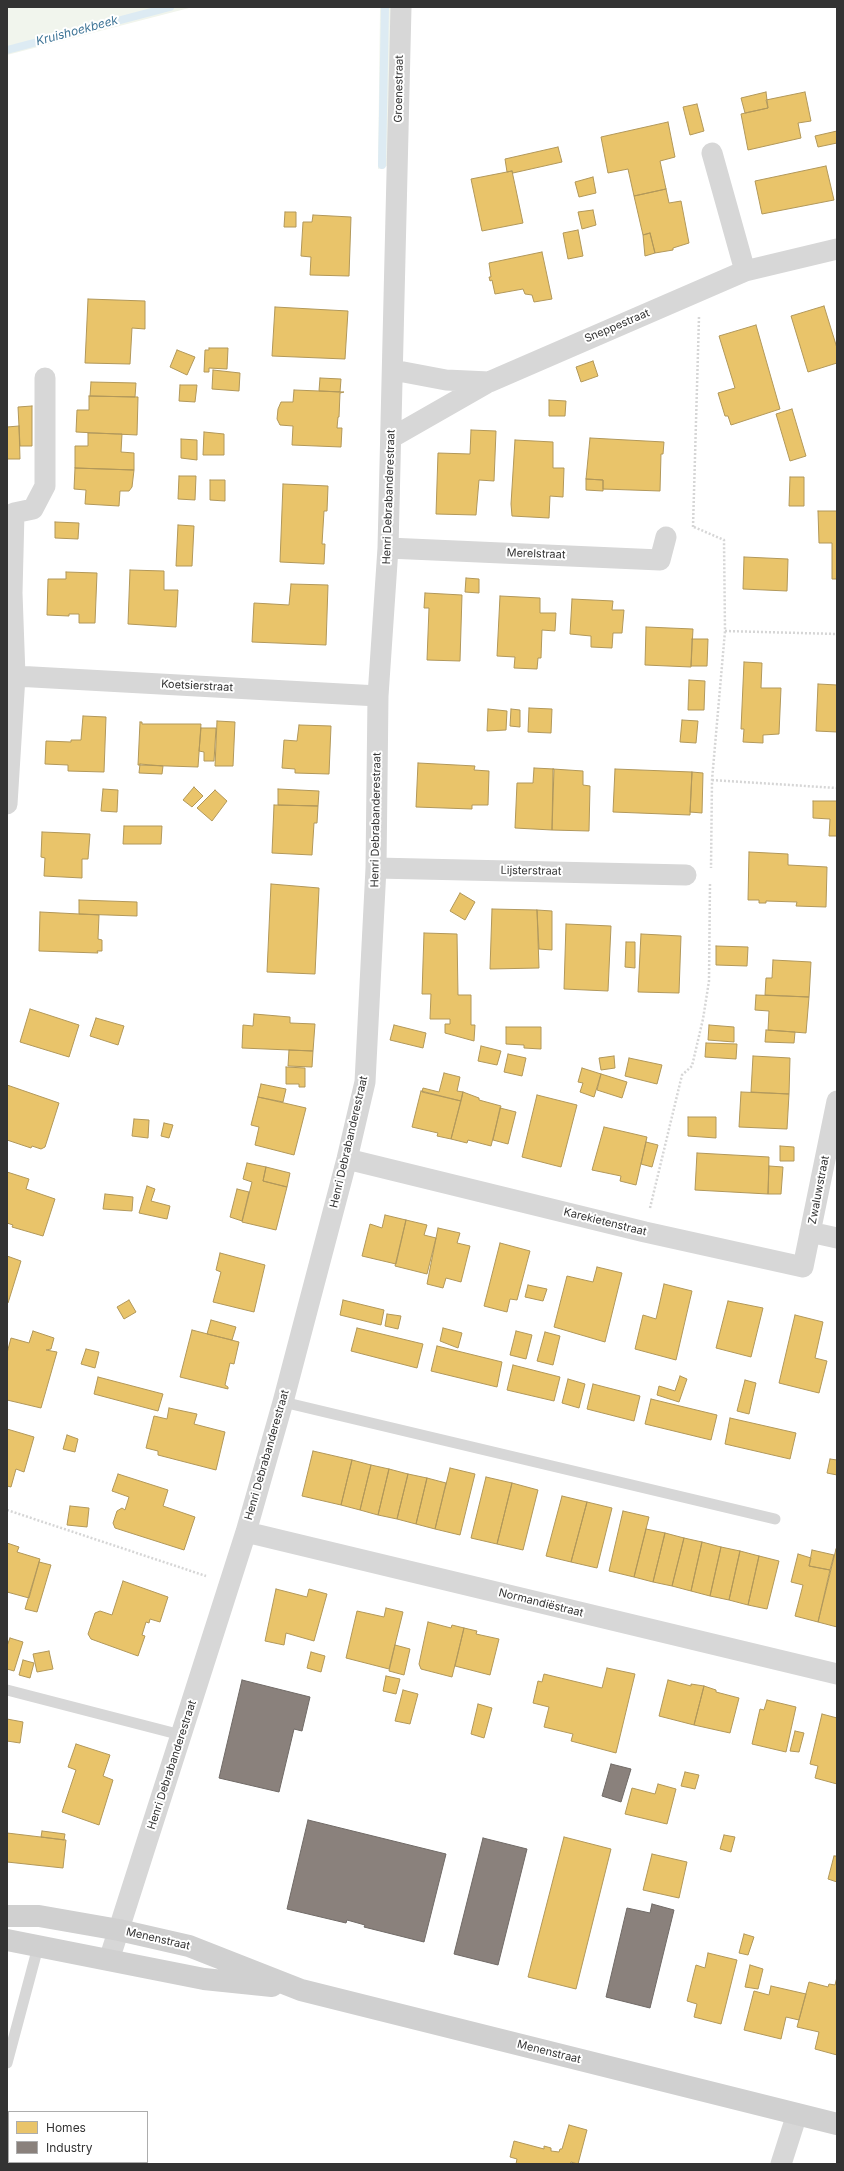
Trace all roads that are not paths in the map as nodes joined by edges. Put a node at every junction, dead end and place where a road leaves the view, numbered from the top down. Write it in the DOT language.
graph roads {
  1 [pos="401,7"];
  2 [pos="712,153"];
  3 [pos="397,172"];
  4 [pos="837,249"];
  5 [pos="745,271"];
  6 [pos="393,370"];
  7 [pos="45,378"];
  8 [pos="489,382"];
  9 [pos="391,438"];
  10 [pos="11,512"];
  11 [pos="666,537"];
  12 [pos="388,548"];
  13 [pos="15,676"];
  14 [pos="378,696"];
  15 [pos="7,804"];
  16 [pos="376,868"];
  17 [pos="686,875"];
  18 [pos="837,1102"];
  19 [pos="347,1159"];
  20 [pos="810,1232"];
  21 [pos="837,1238"];
  22 [pos="283,1402"];
  23 [pos="775,1519"];
  24 [pos="246,1532"];
  25 [pos="837,1674"];
  26 [pos="7,1690"];
  27 [pos="181,1735"];
  28 [pos="7,1916"];
  29 [pos="119,1930"];
  30 [pos="7,1940"];
  31 [pos="38,1947"];
  32 [pos="109,1960"];
  33 [pos="301,1990"];
  34 [pos="7,2063"];
  35 [pos="796,2114"];
  36 [pos="837,2124"];
  37 [pos="781,2164"];
  1 -- 3 [label="street, Groenestraat"];
  2 -- 5 [label="street"];
  3 -- 6 [label="street, Henri Debrabanderestraat"];
  4 -- 5 [label="street, Sneppestraat"];
  5 -- 8 [label="street, Sneppestraat"];
  6 -- 8 [label="street, Sneppestraat"];
  6 -- 9 [label="street, Henri Debrabanderestraat"];
  7 -- 10 [label="street"];
  8 -- 9 [label="street, Sneppestraat"];
  9 -- 12 [label="street, Henri Debrabanderestraat"];
  10 -- 13 [label="street"];
  11 -- 12 [label="street, Merelstraat"];
  12 -- 14 [label="street, Henri Debrabanderestraat"];
  13 -- 14 [label="street, Koetsierstraat"];
  13 -- 15 [label="street"];
  14 -- 16 [label="street, Henri Debrabanderestraat"];
  16 -- 17 [label="street, Lijsterstraat"];
  16 -- 19 [label="street, Henri Debrabanderestraat"];
  18 -- 20 [label="street, Zwaluwstraat"];
  19 -- 20 [label="street, Karekietenstraat"];
  19 -- 22 [label="street, Henri Debrabanderestraat"];
  20 -- 21 [label="street"];
  22 -- 23 [label="lane"];
  22 -- 24 [label="street, Henri Debrabanderestraat"];
  24 -- 25 [label="street, Normandiëstraat"];
  24 -- 27 [label="street, Henri Debrabanderestraat"];
  26 -- 27 [label="lane"];
  27 -- 29 [label="street, Henri Debrabanderestraat"];
  28 -- 29 [label="main road, Menenstraat"];
  29 -- 32 [label="street, Henri Debrabanderestraat"];
  29 -- 33 [label="main road, Menenstraat"];
  30 -- 31 [label="main road, Menenstraat"];
  31 -- 32 [label="main road, Menenstraat"];
  31 -- 34 [label="lane"];
  32 -- 33 [label="main road, Menenstraat"];
  33 -- 35 [label="main road, Menenstraat"];
  35 -- 36 [label="main road, Menenstraat"];
  35 -- 37 [label="street"];
}
